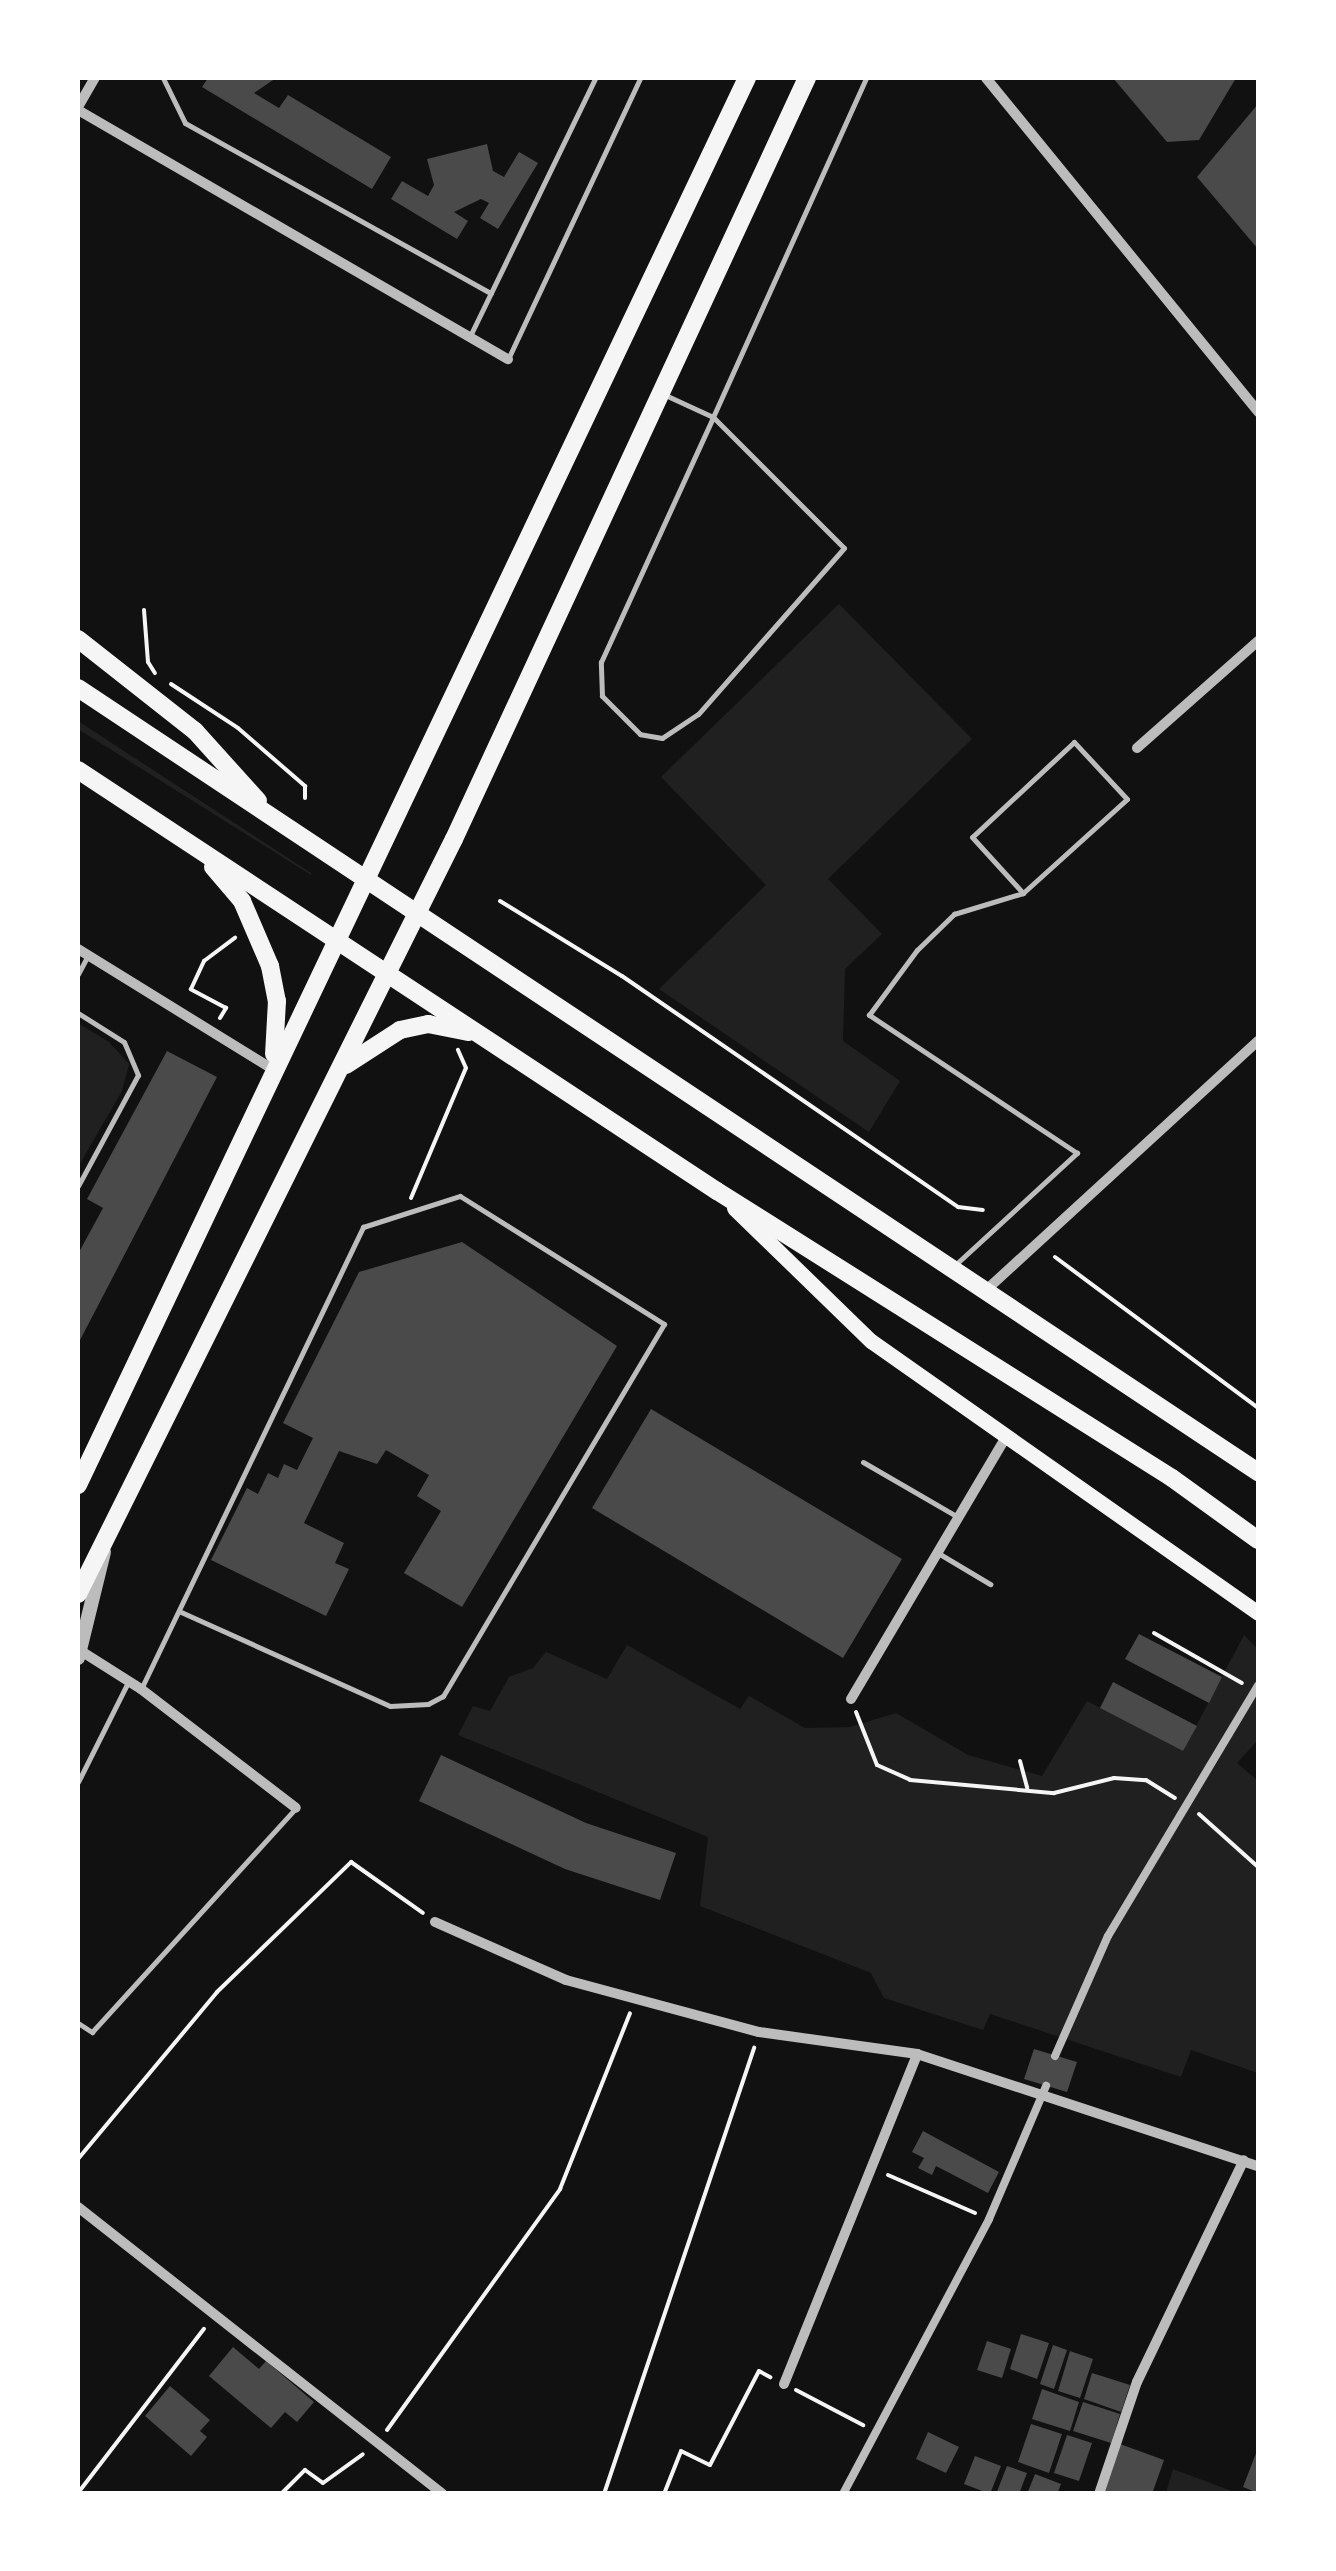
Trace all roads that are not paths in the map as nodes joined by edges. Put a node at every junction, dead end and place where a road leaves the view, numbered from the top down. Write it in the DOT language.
graph roads {
  1 [pos="95,78"];
  2 [pos="163,78"];
  3 [pos="595,78"];
  4 [pos="640,78"];
  5 [pos="747,78"];
  6 [pos="807,78"];
  7 [pos="866,78"];
  8 [pos="986,78"];
  9 [pos="78,109"];
  10 [pos="491,293"];
  11 [pos="470,336"];
  12 [pos="508,359"];
  13 [pos="661,393"];
  14 [pos="1258,412"];
  15 [pos="713,417"];
  16 [pos="78,639"];
  17 [pos="1258,641"];
  18 [pos="78,688"];
  19 [pos="1137,748"];
  20 [pos="78,770"];
  21 [pos="274,820"];
  22 [pos="187,842"];
  23 [pos="364,882"];
  24 [pos="1023,893"];
  25 [pos="416,916"];
  26 [pos="335,940"];
  27 [pos="83,952"];
  28 [pos="78,974"];
  29 [pos="388,975"];
  30 [pos="78,1013"];
  31 [pos="487,1039"];
  32 [pos="1258,1041"];
  33 [pos="272,1070"];
  34 [pos="330,1084"];
  35 [pos="78,1186"];
  36 [pos="717,1191"];
  37 [pos="949,1270"];
  38 [pos="983,1292"];
  39 [pos="1008,1434"];
  40 [pos="863,1462"];
  41 [pos="1258,1472"];
  42 [pos="79,1479"];
  43 [pos="959,1517"];
  44 [pos="1258,1540"];
  45 [pos="104,1549"];
  46 [pos="938,1553"];
  47 [pos="990,1584"];
  48 [pos="78,1594"];
  49 [pos="179,1611"];
  50 [pos="1258,1613"];
  51 [pos="79,1654"];
  52 [pos="129,1680"];
  53 [pos="1257,1688"];
  54 [pos="142,1689"];
  55 [pos="851,1699"];
  56 [pos="78,1782"];
  57 [pos="296,1808"];
  58 [pos="435,1922"];
  59 [pos="78,2023"];
  60 [pos="917,2054"];
  61 [pos="1055,2056"];
  62 [pos="1045,2089"];
  63 [pos="1244,2160"];
  64 [pos="1258,2166"];
  65 [pos="78,2208"];
  66 [pos="784,2384"];
  67 [pos="444,2494"];
  68 [pos="843,2494"];
  69 [pos="1099,2494"];
  1 -- 9 [label="street"];
  2 -- 10 [label="lane"];
  3 -- 10 [label="lane"];
  4 -- 12 [label="lane"];
  5 -- 23 [label="main road"];
  6 -- 13 [label="main road"];
  7 -- 15 [label="lane"];
  8 -- 14 [label="street"];
  9 -- 11 [label="street"];
  10 -- 11 [label="lane"];
  11 -- 12 [label="street"];
  13 -- 15 [label="lane"];
  13 -- 25 [label="main road"];
  15 -- 15 [label="lane"];
  16 -- 21 [label="main road"];
  17 -- 19 [label="street"];
  18 -- 21 [label="main road"];
  20 -- 22 [label="main road"];
  21 -- 23 [label="main road"];
  22 -- 26 [label="main road"];
  22 -- 33 [label="main road"];
  23 -- 25 [label="main road"];
  23 -- 26 [label="main road"];
  24 -- 24 [label="lane"];
  24 -- 37 [label="lane"];
  25 -- 29 [label="main road"];
  25 -- 37 [label="main road"];
  26 -- 29 [label="main road"];
  26 -- 33 [label="main road"];
  27 -- 28 [label="lane"];
  27 -- 33 [label="street"];
  29 -- 31 [label="main road"];
  29 -- 34 [label="main road"];
  30 -- 35 [label="lane"];
  31 -- 34 [label="main road"];
  31 -- 36 [label="main road"];
  32 -- 38 [label="street"];
  33 -- 42 [label="main road"];
  34 -- 45 [label="main road"];
  36 -- 39 [label="main road"];
  36 -- 44 [label="main road"];
  37 -- 38 [label="main road"];
  38 -- 41 [label="main road"];
  39 -- 43 [label="street"];
  39 -- 50 [label="main road"];
  40 -- 43 [label="lane"];
  43 -- 46 [label="street"];
  45 -- 48 [label="main road"];
  45 -- 51 [label="street"];
  46 -- 47 [label="lane"];
  46 -- 55 [label="street"];
  49 -- 49 [label="lane"];
  49 -- 54 [label="lane"];
  51 -- 52 [label="street"];
  52 -- 54 [label="street"];
  52 -- 56 [label="lane"];
  53 -- 61 [label="street"];
  54 -- 57 [label="street"];
  57 -- 59 [label="lane"];
  58 -- 60 [label="street"];
  60 -- 62 [label="street"];
  60 -- 66 [label="street"];
  62 -- 63 [label="street"];
  62 -- 68 [label="street"];
  63 -- 64 [label="street"];
  63 -- 69 [label="street"];
  65 -- 67 [label="street"];
}
